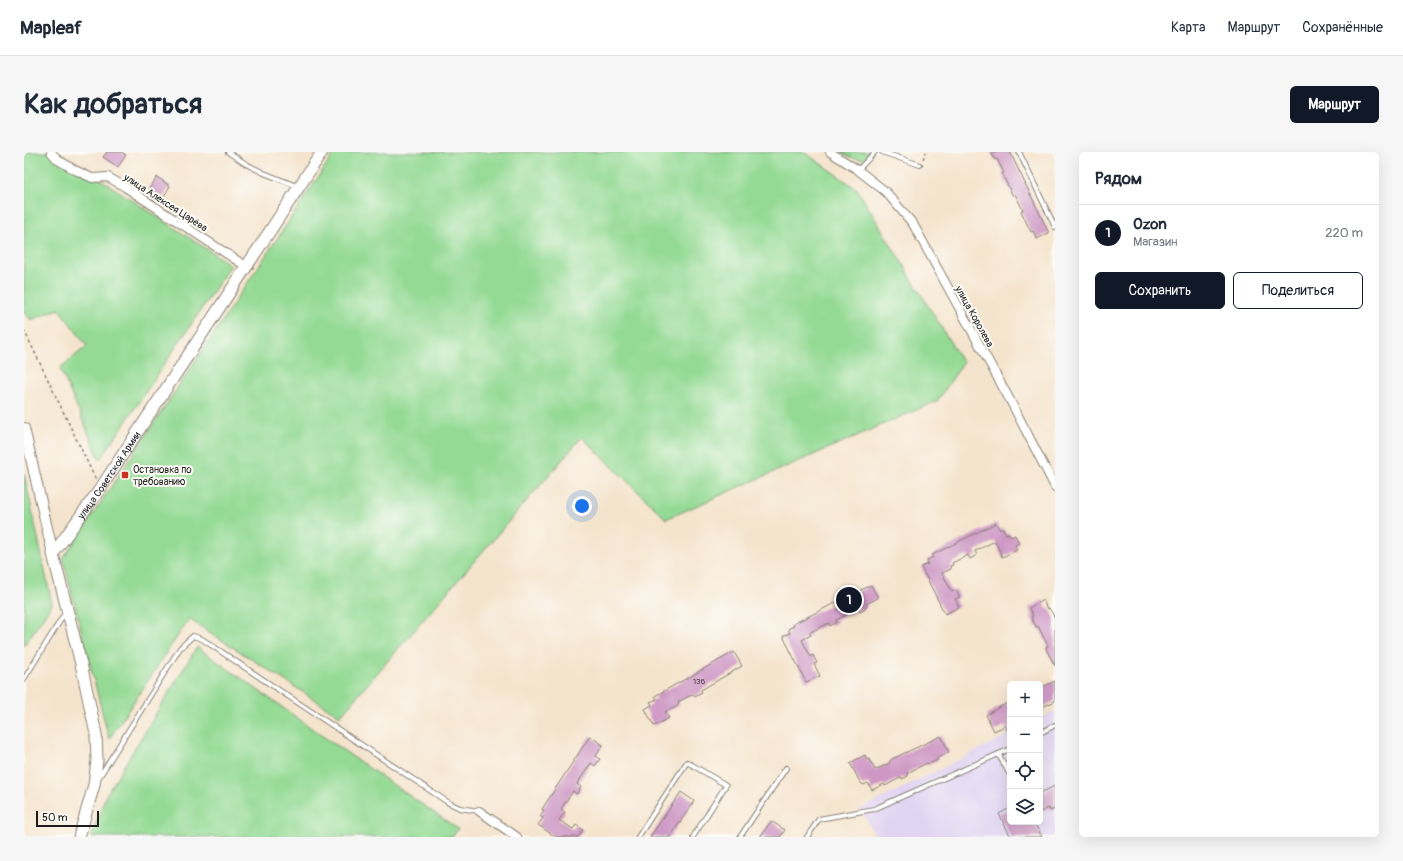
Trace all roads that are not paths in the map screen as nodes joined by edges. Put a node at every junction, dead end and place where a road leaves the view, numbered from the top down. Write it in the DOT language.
graph roads {
  1 [pos="51,152"];
  2 [pos="228,152"];
  3 [pos="322,152"];
  4 [pos="830,152"];
  5 [pos="875,152"];
  6 [pos="882,152"];
  7 [pos="1019,152"];
  8 [pos="920,165"];
  9 [pos="858,170"];
  10 [pos="299,187"];
  11 [pos="1055,227"];
  12 [pos="247,267"];
  13 [pos="24,428"];
  14 [pos="1055,487"];
  15 [pos="54,554"];
  16 [pos="67,609"];
  17 [pos="24,679"];
  18 [pos="1055,725"];
  19 [pos="1043,731"];
  20 [pos="1007,751"];
  21 [pos="999,755"];
  22 [pos="786,768"];
  23 [pos="1007,770"];
  24 [pos="94,785"];
  25 [pos="479,811"];
  26 [pos="78,837"];
  27 [pos="517,837"];
  28 [pos="638,837"];
  29 [pos="693,837"];
  30 [pos="740,837"];
  31 [pos="807,837"];
  1 -- 12 [label="street, улица Алексея Царёва"];
  2 -- 10 [label="lane"];
  3 -- 10 [label="main road, улица Советской Армии"];
  4 -- 9 [label="street, улица Королева"];
  5 -- 9 [label="lane"];
  6 -- 8 [label="lane"];
  7 -- 11 [label="lane"];
  9 -- 14 [label="street, улица Королева"];
  10 -- 12 [label="main road, улица Советской Армии"];
  12 -- 15 [label="main road, улица Советской Армии"];
  13 -- 15 [label="street"];
  15 -- 16 [label="main road"];
  16 -- 17 [label="lane"];
  16 -- 24 [label="main road"];
  18 -- 19 [label="lane"];
  20 -- 21 [label="lane"];
  21 -- 23 [label="lane"];
  21 -- 31 [label="lane"];
  22 -- 30 [label="lane"];
  24 -- 25 [label="lane"];
  24 -- 26 [label="main road"];
  25 -- 27 [label="street"];
  28 -- 29 [label="lane"];
}
